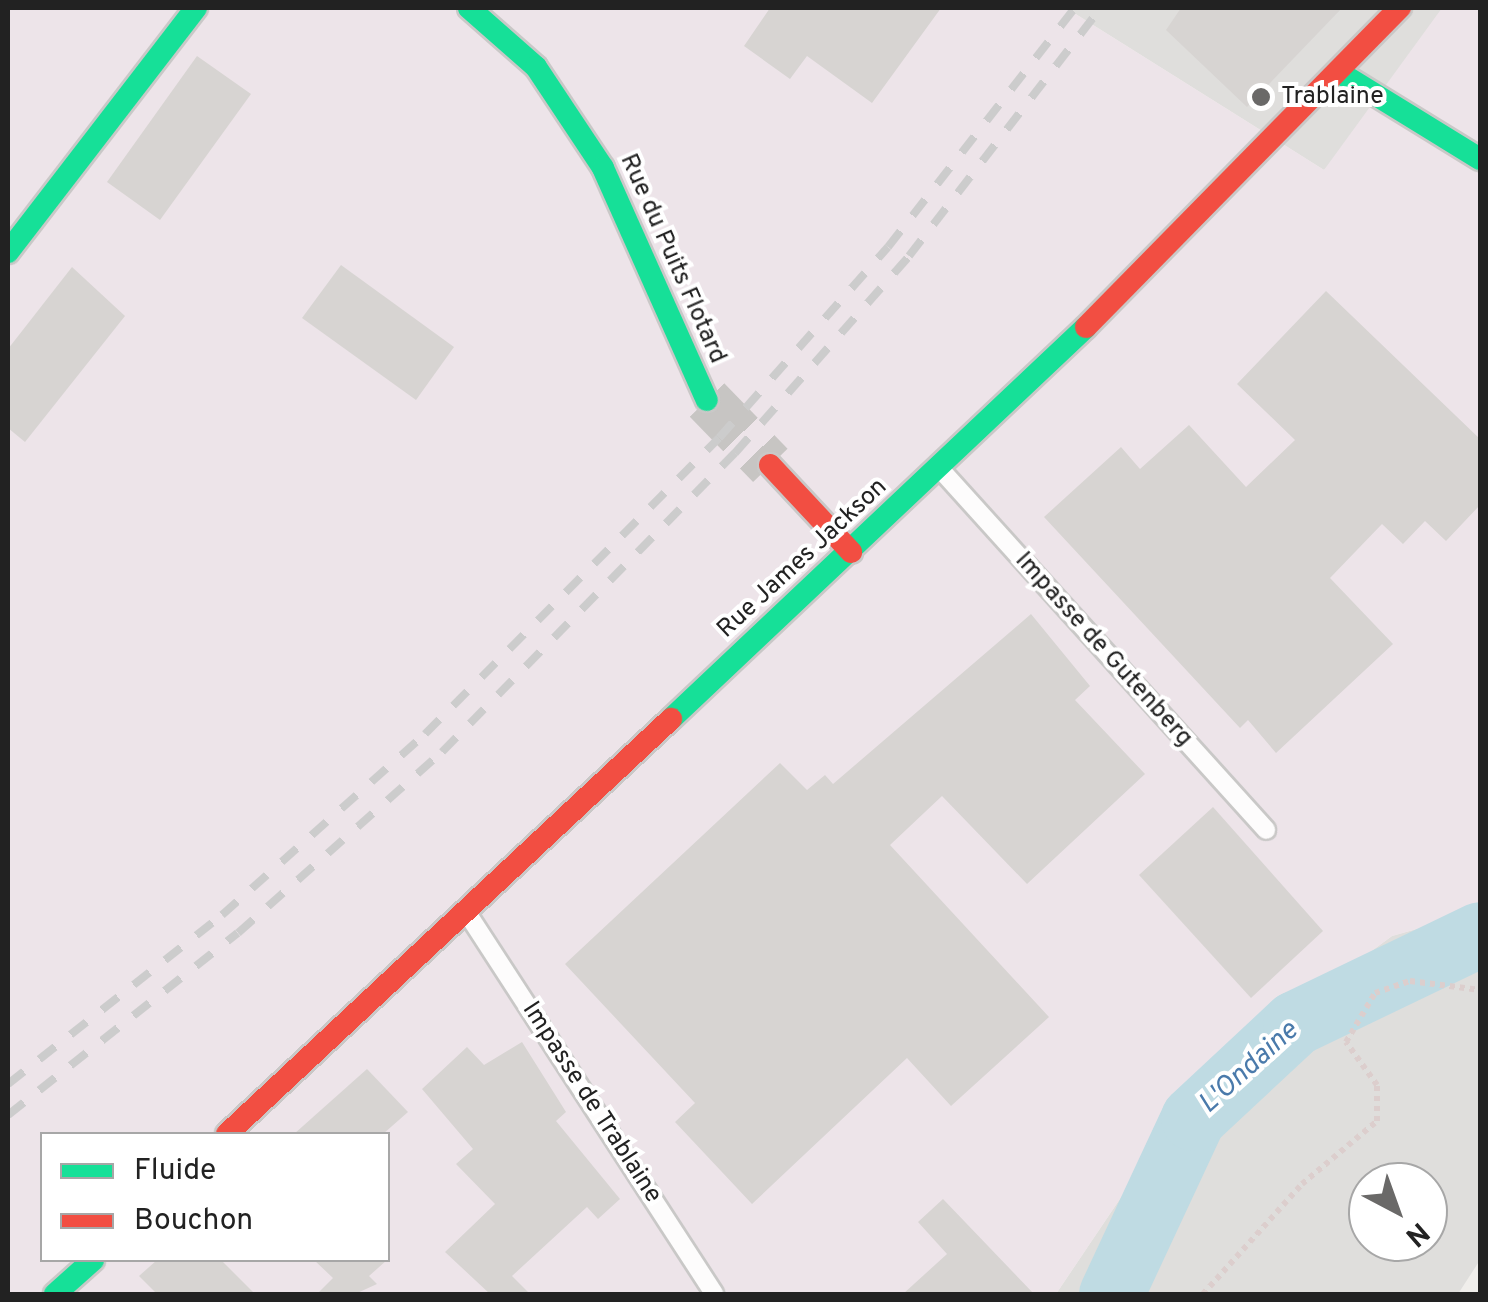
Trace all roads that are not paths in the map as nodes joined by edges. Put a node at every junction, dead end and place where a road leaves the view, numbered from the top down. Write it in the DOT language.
graph roads {
  1 [pos="196,8"];
  2 [pos="468,8"];
  3 [pos="1400,8"];
  4 [pos="1340,73"];
  5 [pos="1480,159"];
  6 [pos="8,252"];
  7 [pos="707,400"];
  8 [pos="770,465"];
  9 [pos="941,470"];
  10 [pos="851,552"];
  11 [pos="1266,830"];
  12 [pos="466,912"];
  13 [pos="229,1132"];
  14 [pos="91,1262"];
  15 [pos="56,1294"];
  16 [pos="714,1294"];
  1 -- 6 [label="main road"];
  2 -- 7 [label="main road, Rue du Puits Flotard"];
  3 -- 4 [label="main road, Rue James Jackson"];
  4 -- 5 [label="main road"];
  4 -- 9 [label="main road, Rue James Jackson"];
  8 -- 10 [label="main road"];
  9 -- 10 [label="main road, Rue James Jackson"];
  9 -- 11 [label="lane, Impasse de Gutenberg"];
  10 -- 12 [label="main road, Rue James Jackson"];
  12 -- 13 [label="main road, Rue James Jackson"];
  12 -- 16 [label="lane, Impasse de Trablaine"];
  14 -- 15 [label="main road"];
}
